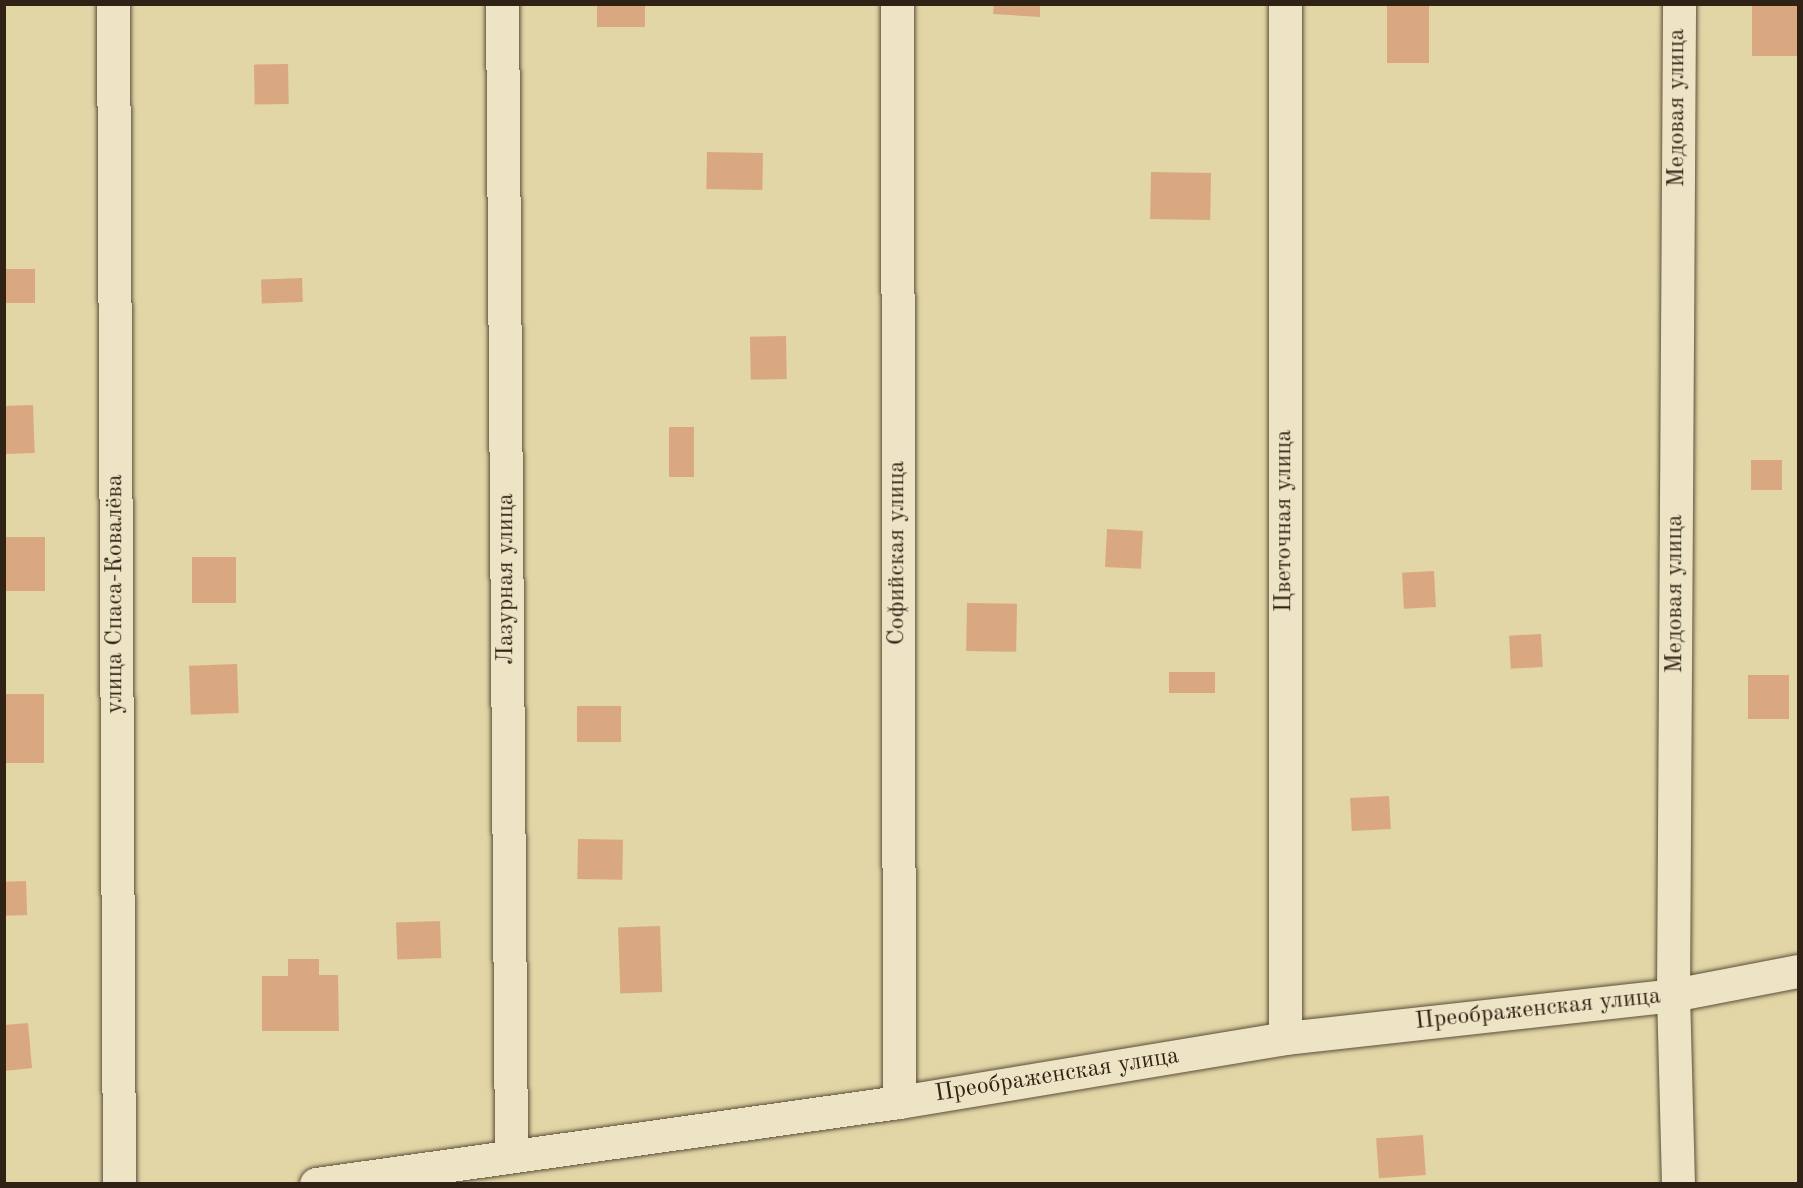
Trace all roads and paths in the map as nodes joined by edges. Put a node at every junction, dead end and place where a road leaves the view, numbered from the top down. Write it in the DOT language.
graph roads {
  1 [pos="113,4"];
  2 [pos="502,4"];
  3 [pos="897,4"];
  4 [pos="1285,4"];
  5 [pos="1679,4"];
  6 [pos="1798,971"];
  7 [pos="1673,995"];
  8 [pos="1285,1038"];
  9 [pos="899,1102"];
  10 [pos="511,1154"];
  11 [pos="119,1184"];
  12 [pos="316,1184"];
  13 [pos="1678,1184"];
  1 -- 11 [label="street, улица Спаса-Ковалёва"];
  2 -- 10 [label="street, Лазурная улица"];
  3 -- 9 [label="street, Софийская улица"];
  4 -- 8 [label="street, Цветочная улица"];
  5 -- 7 [label="street, Медовая улица"];
  6 -- 7 [label="street, Преображенская улица"];
  7 -- 8 [label="street, Преображенская улица"];
  7 -- 13 [label="street, Медовая улица"];
  8 -- 9 [label="street, Преображенская улица"];
  9 -- 10 [label="street, Преображенская улица"];
  10 -- 12 [label="street, Преображенская улица"];
}
